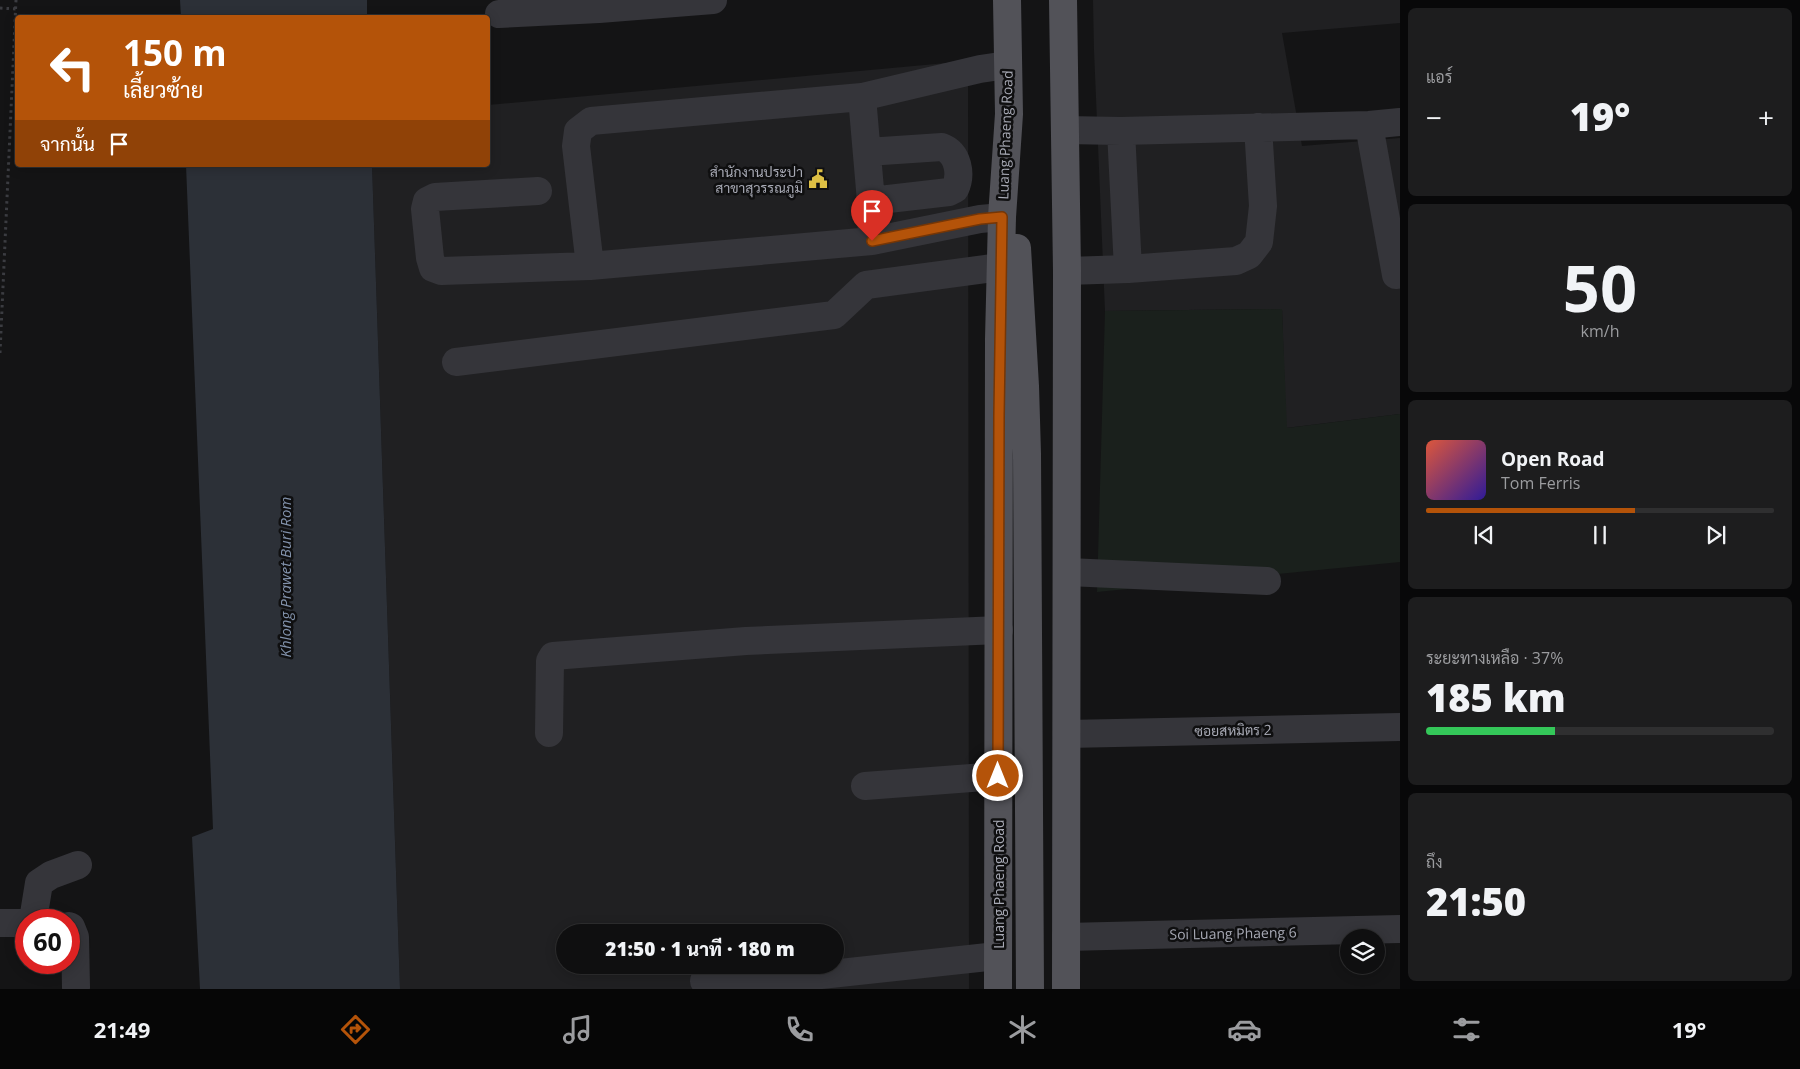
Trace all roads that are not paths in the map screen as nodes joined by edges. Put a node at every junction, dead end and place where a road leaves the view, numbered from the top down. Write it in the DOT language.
graph roads {
  1 [pos="713,0"];
  2 [pos="1007,0"];
  3 [pos="1063,0"];
  4 [pos="500,14"];
  5 [pos="1007,65"];
  6 [pos="862,97"];
  7 [pos="1009,114"];
  8 [pos="1400,122"];
  9 [pos="1369,125"];
  10 [pos="1258,127"];
  11 [pos="1065,130"];
  12 [pos="1121,131"];
  13 [pos="867,152"];
  14 [pos="538,192"];
  15 [pos="871,201"];
  16 [pos="1002,217"];
  17 [pos="872,241"];
  18 [pos="590,266"];
  19 [pos="1000,266"];
  20 [pos="1128,269"];
  21 [pos="1067,271"];
  22 [pos="1396,275"];
  23 [pos="456,362"];
  24 [pos="1068,572"];
  25 [pos="1267,581"];
  26 [pos="999,630"];
  27 [pos="1400,727"];
  28 [pos="549,733"];
  29 [pos="1067,734"];
  30 [pos="998,776"];
  31 [pos="866,786"];
  32 [pos="78,865"];
  33 [pos="35,909"];
  34 [pos="0,923"];
  35 [pos="15,923"];
  36 [pos="1400,929"];
  37 [pos="1066,937"];
  38 [pos="997,956"];
  39 [pos="76,974"];
  40 [pos="704,981"];
  41 [pos="76,987"];
  42 [pos="998,989"];
  43 [pos="1030,989"];
  44 [pos="1066,989"];
  1 -- 4 [label="street"];
  2 -- 5 [label="main road, Luang Phaeng Road"];
  3 -- 11 [label="main road"];
  5 -- 6 [label="street"];
  5 -- 7 [label="main road, Luang Phaeng Road"];
  6 -- 13 [label="street"];
  6 -- 18 [label="street"];
  7 -- 16 [label="main road, Luang Phaeng Road"];
  7 -- 43 [label="main road"];
  8 -- 9 [label="street"];
  9 -- 10 [label="street"];
  9 -- 22 [label="street"];
  10 -- 12 [label="street"];
  10 -- 20 [label="street"];
  11 -- 12 [label="street"];
  11 -- 21 [label="main road"];
  12 -- 20 [label="street"];
  13 -- 15 [label="street"];
  13 -- 15 [label="street"];
  14 -- 18 [label="street"];
  15 -- 17 [label="street"];
  16 -- 17 [label="street"];
  16 -- 19 [label="main road, Luang Phaeng Road"];
  17 -- 18 [label="street"];
  19 -- 23 [label="street"];
  19 -- 26 [label="main road, Luang Phaeng Road"];
  20 -- 21 [label="street"];
  21 -- 24 [label="main road"];
  24 -- 25 [label="street"];
  24 -- 29 [label="main road"];
  26 -- 28 [label="street"];
  26 -- 30 [label="main road, Luang Phaeng Road"];
  27 -- 29 [label="street, ซอยสหมิตร 2"];
  29 -- 37 [label="main road"];
  30 -- 31 [label="street"];
  30 -- 38 [label="main road, Luang Phaeng Road"];
  32 -- 33 [label="street"];
  34 -- 35 [label="street"];
  36 -- 37 [label="street, Soi Luang Phaeng 6"];
  37 -- 44 [label="main road"];
  38 -- 40 [label="street"];
  38 -- 42 [label="main road, Luang Phaeng Road"];
  39 -- 41 [label="street"];
}
